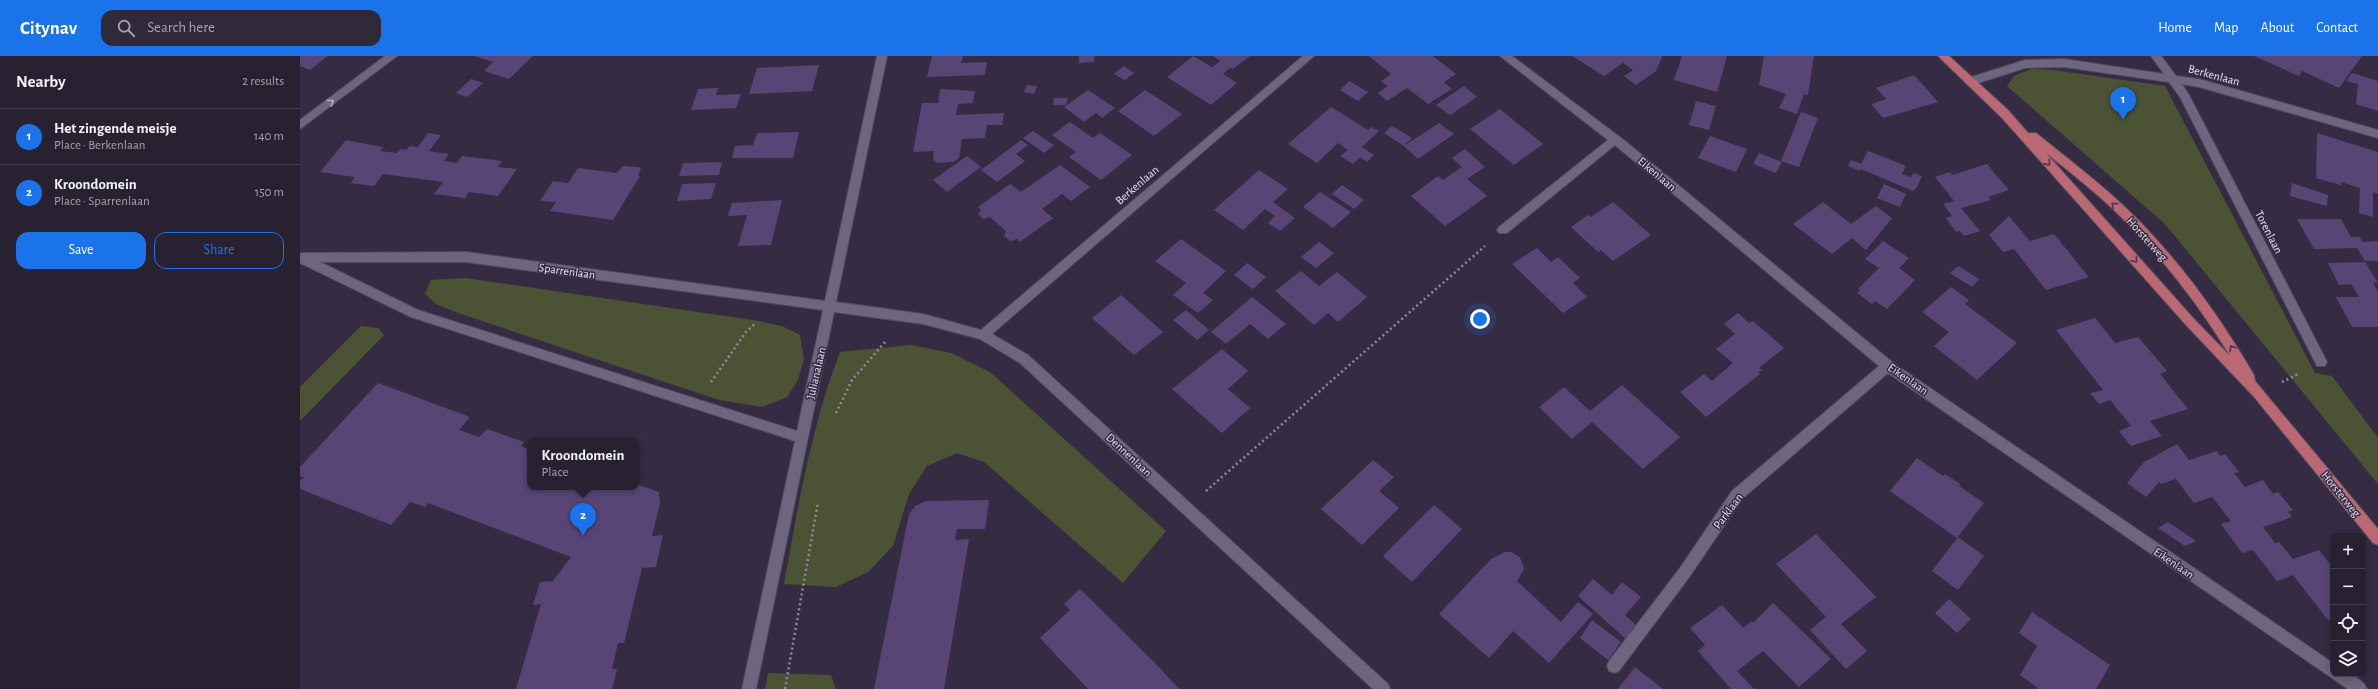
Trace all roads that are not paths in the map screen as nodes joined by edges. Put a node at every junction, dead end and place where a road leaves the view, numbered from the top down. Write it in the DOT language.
graph roads {
  1 [pos="392,56"];
  2 [pos="882,56"];
  3 [pos="1309,56"];
  4 [pos="1505,56"];
  5 [pos="1943,56"];
  6 [pos="2156,56"];
  7 [pos="2172,78"];
  8 [pos="1970,82"];
  9 [pos="2004,113"];
  10 [pos="300,125"];
  11 [pos="2378,134"];
  12 [pos="1615,140"];
  13 [pos="1503,230"];
  14 [pos="301,258"];
  15 [pos="831,307"];
  16 [pos="983,335"];
  17 [pos="2321,362"];
  18 [pos="1888,366"];
  19 [pos="2259,394"];
  20 [pos="801,438"];
  21 [pos="2378,539"];
  22 [pos="1614,666"];
  23 [pos="2330,669"];
  24 [pos="2342,677"];
  25 [pos="749,689"];
  26 [pos="1383,689"];
  27 [pos="2360,689"];
  10 -- 1 [label="street, one-way"];
  2 -- 15 [label="street, Julianalaan"];
  3 -- 16 [label="street, Berkenlaan"];
  4 -- 12 [label="street, Eikenlaan"];
  5 -- 8 [label="main road, Horsterweg"];
  6 -- 7 [label="street, Torenlaan"];
  7 -- 8 [label="street, Berkenlaan"];
  7 -- 11 [label="street, Berkenlaan"];
  7 -- 17 [label="street, Torenlaan"];
  8 -- 9 [label="main road, Horsterweg"];
  9 -- 19 [label="main road, Horsterweg, one-way"];
  19 -- 9 [label="main road, Horsterweg, one-way"];
  12 -- 13 [label="street"];
  12 -- 18 [label="street, Eikenlaan"];
  14 -- 15 [label="street, Sparrenlaan"];
  14 -- 20 [label="street, Sparrenlaan"];
  15 -- 16 [label="street, Dennenlaan"];
  15 -- 20 [label="street, Julianalaan"];
  16 -- 26 [label="street, Dennenlaan"];
  18 -- 22 [label="street, Parklaan"];
  18 -- 23 [label="street, Eikenlaan"];
  19 -- 21 [label="main road, Horsterweg"];
  20 -- 25 [label="street, Julianalaan"];
  24 -- 27 [label="street"];
}
